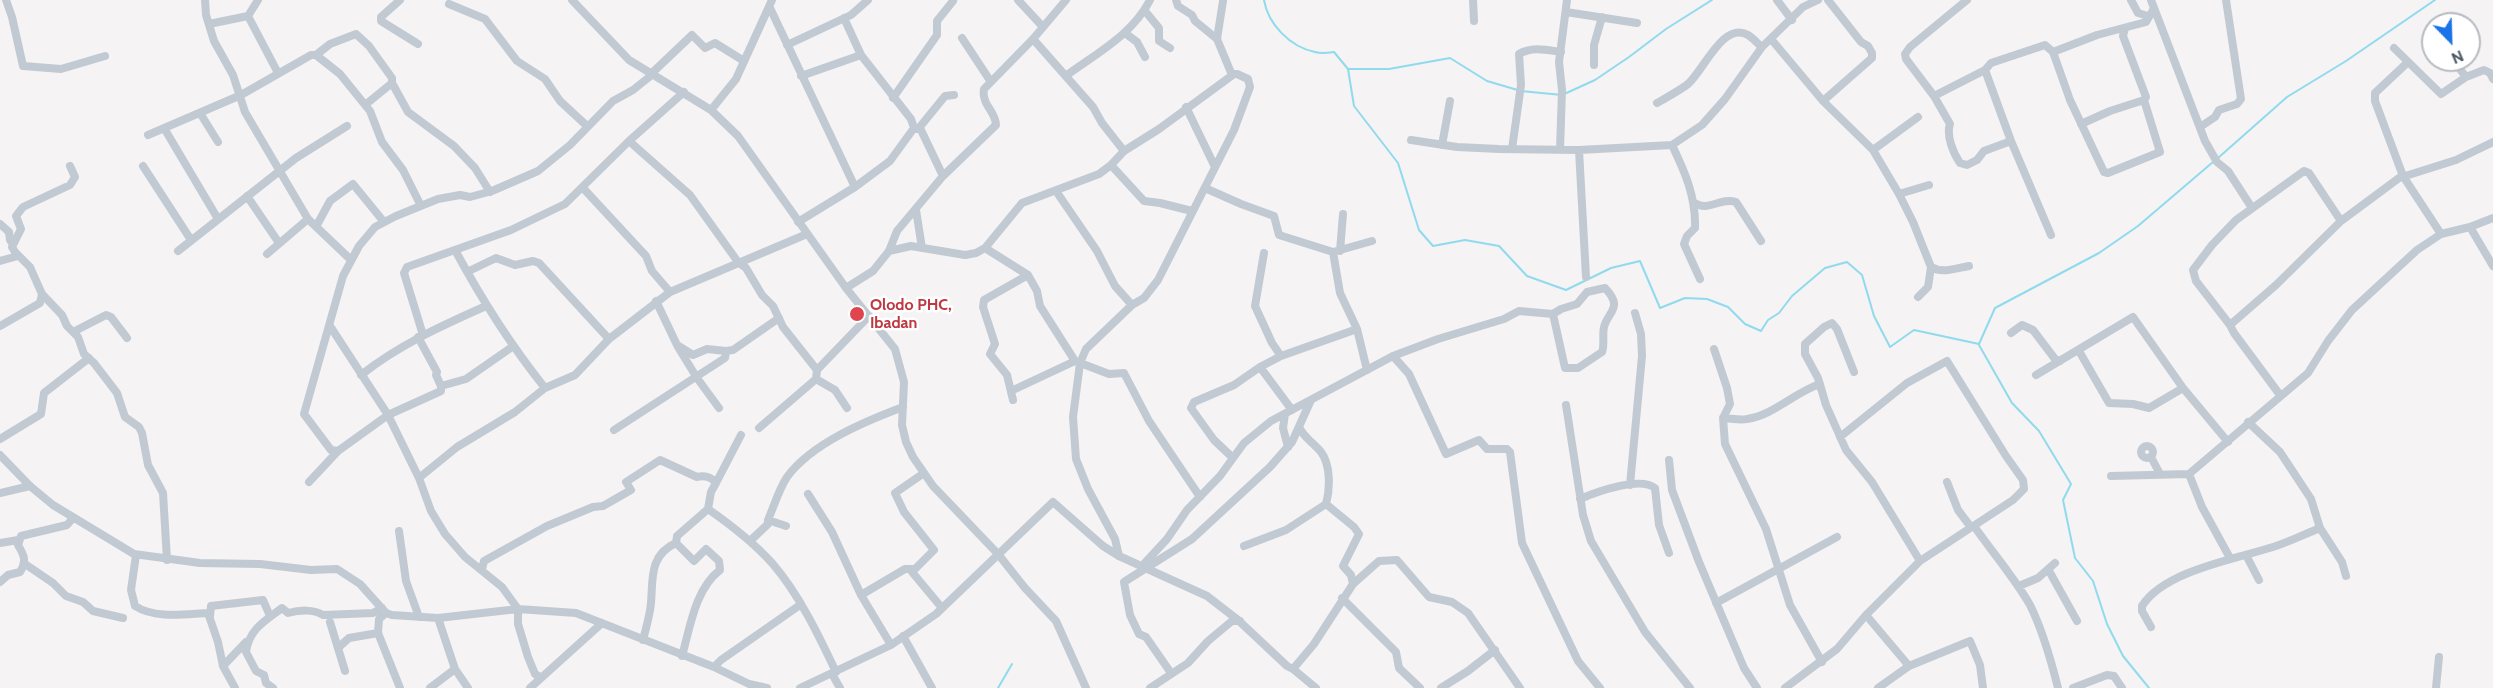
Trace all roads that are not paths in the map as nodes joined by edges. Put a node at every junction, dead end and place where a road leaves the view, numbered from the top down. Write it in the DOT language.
graph roads {
  1 [pos="6,0"];
  2 [pos="205,0"];
  3 [pos="258,0"];
  4 [pos="400,0"];
  5 [pos="572,0"];
  6 [pos="868,0"];
  7 [pos="1018,0"];
  8 [pos="1066,0"];
  9 [pos="1150,0"];
  10 [pos="1176,0"];
  11 [pos="1473,0"];
  12 [pos="1567,0"];
  13 [pos="1777,0"];
  14 [pos="1818,0"];
  15 [pos="1828,0"];
  16 [pos="1967,0"];
  17 [pos="2131,0"];
  18 [pos="2151,0"];
  19 [pos="2226,0"];
  20 [pos="953,1"];
  21 [pos="1223,1"];
  22 [pos="1801,3"];
  23 [pos="449,4"];
  24 [pos="771,4"];
  25 [pos="1144,11"];
  26 [pos="1566,12"];
  27 [pos="2151,13"];
  28 [pos="248,16"];
  29 [pos="1602,17"];
  30 [pos="844,18"];
  31 [pos="1791,20"];
  32 [pos="1474,21"];
  33 [pos="1637,23"];
  34 [pos="209,24"];
  35 [pos="1042,27"];
  36 [pos="2125,28"];
  37 [pos="1125,33"];
  38 [pos="962,38"];
  39 [pos="1033,39"];
  40 [pos="1218,39"];
  41 [pos="1771,39"];
  42 [pos="418,44"];
  43 [pos="787,45"];
  44 [pos="1762,47"];
  45 [pos="1170,48"];
  46 [pos="2394,48"];
  47 [pos="1561,52"];
  48 [pos="2054,52"];
  49 [pos="316,55"];
  50 [pos="861,55"];
  51 [pos="105,56"];
  52 [pos="1145,57"];
  53 [pos="744,61"];
  54 [pos="2408,62"];
  55 [pos="1594,65"];
  56 [pos="1985,70"];
  57 [pos="2462,72"];
  58 [pos="278,73"];
  59 [pos="652,73"];
  60 [pos="2492,74"];
  61 [pos="1067,75"];
  62 [pos="1232,75"];
  63 [pos="801,76"];
  64 [pos="2466,77"];
  65 [pos="991,82"];
  66 [pos="392,83"];
  67 [pos="684,92"];
  68 [pos="241,95"];
  69 [pos="954,95"];
  70 [pos="1934,96"];
  71 [pos="893,98"];
  72 [pos="2144,100"];
  73 [pos="1450,101"];
  74 [pos="1823,101"];
  75 [pos="1657,103"];
  76 [pos="365,105"];
  77 [pos="1186,107"];
  78 [pos="711,110"];
  79 [pos="200,113"];
  80 [pos="1918,117"];
  81 [pos="2081,124"];
  82 [pos="347,126"];
  83 [pos="587,126"];
  84 [pos="2200,127"];
  85 [pos="164,128"];
  86 [pos="916,128"];
  87 [pos="148,135"];
  88 [pos="1412,140"];
  89 [pos="629,141"];
  90 [pos="2011,141"];
  91 [pos="218,142"];
  92 [pos="2493,142"];
  93 [pos="1442,145"];
  94 [pos="1672,145"];
  95 [pos="1512,149"];
  96 [pos="1560,150"];
  97 [pos="1579,150"];
  98 [pos="1872,150"];
  99 [pos="1124,151"];
  100 [pos="1112,165"];
  101 [pos="70,166"];
  102 [pos="143,166"];
  103 [pos="1215,167"];
  104 [pos="279,170"];
  105 [pos="943,176"];
  106 [pos="2403,176"];
  107 [pos="1929,185"];
  108 [pos="855,187"];
  109 [pos="583,188"];
  110 [pos="1205,188"];
  111 [pos="1056,191"];
  112 [pos="490,192"];
  113 [pos="1899,194"];
  114 [pos="247,196"];
  115 [pos="1695,203"];
  116 [pos="421,206"];
  117 [pos="2252,208"];
  118 [pos="916,210"];
  119 [pos="1192,211"];
  120 [pos="1343,214"];
  121 [pos="2493,218"];
  122 [pos="218,219"];
  123 [pos="308,219"];
  124 [pos="2341,221"];
  125 [pos="384,222"];
  126 [pos="798,222"];
  127 [pos="0,224"];
  128 [pos="317,225"];
  129 [pos="2470,227"];
  130 [pos="807,234"];
  131 [pos="2441,234"];
  132 [pos="2051,235"];
  133 [pos="191,240"];
  134 [pos="1372,241"];
  135 [pos="1761,241"];
  136 [pos="279,243"];
  137 [pos="13,244"];
  138 [pos="922,248"];
  139 [pos="985,248"];
  140 [pos="178,250"];
  141 [pos="455,250"];
  142 [pos="889,251"];
  143 [pos="1336,251"];
  144 [pos="267,254"];
  145 [pos="1264,254"];
  146 [pos="18,256"];
  147 [pos="351,260"];
  148 [pos="0,261"];
  149 [pos="738,262"];
  150 [pos="1970,266"];
  151 [pos="2493,266"];
  152 [pos="1931,267"];
  153 [pos="467,272"];
  154 [pos="1028,275"];
  155 [pos="1586,277"];
  156 [pos="1700,279"];
  157 [pos="846,288"];
  158 [pos="670,292"];
  159 [pos="42,294"];
  160 [pos="1918,297"];
  161 [pos="656,302"];
  162 [pos="1132,305"];
  163 [pos="486,306"];
  164 [pos="1635,313"];
  165 [pos="1553,314"];
  166 [pos="869,316"];
  167 [pos="779,318"];
  168 [pos="2230,325"];
  169 [pos="0,326"];
  170 [pos="330,326"];
  171 [pos="1357,329"];
  172 [pos="73,332"];
  173 [pos="2011,333"];
  174 [pos="420,336"];
  175 [pos="127,338"];
  176 [pos="609,339"];
  177 [pos="677,345"];
  178 [pos="512,347"];
  179 [pos="1714,349"];
  180 [pos="726,351"];
  181 [pos="2079,351"];
  182 [pos="1281,356"];
  183 [pos="1393,356"];
  184 [pos="89,358"];
  185 [pos="2060,361"];
  186 [pos="1078,362"];
  187 [pos="1260,367"];
  188 [pos="1367,370"];
  189 [pos="1854,372"];
  190 [pos="361,375"];
  191 [pos="817,375"];
  192 [pos="2036,375"];
  193 [pos="697,378"];
  194 [pos="1820,384"];
  195 [pos="441,386"];
  196 [pos="545,388"];
  197 [pos="2182,388"];
  198 [pos="1011,391"];
  199 [pos="2280,395"];
  200 [pos="1013,400"];
  201 [pos="1311,400"];
  202 [pos="1566,405"];
  203 [pos="903,407"];
  204 [pos="719,408"];
  205 [pos="847,408"];
  206 [pos="1288,412"];
  207 [pos="388,415"];
  208 [pos="1723,418"];
  209 [pos="2248,422"];
  210 [pos="1299,427"];
  211 [pos="759,428"];
  212 [pos="614,430"];
  213 [pos="741,435"];
  214 [pos="1840,437"];
  215 [pos="0,439"];
  216 [pos="2228,442"];
  217 [pos="1288,447"];
  218 [pos="338,450"];
  219 [pos="0,455"];
  220 [pos="2151,457"];
  221 [pos="1233,458"];
  222 [pos="1669,460"];
  223 [pos="924,473"];
  224 [pos="2160,474"];
  225 [pos="2189,474"];
  226 [pos="2111,476"];
  227 [pos="419,478"];
  228 [pos="309,482"];
  229 [pos="1947,482"];
  230 [pos="716,483"];
  231 [pos="1629,485"];
  232 [pos="30,486"];
  233 [pos="0,493"];
  234 [pos="808,494"];
  235 [pos="1200,497"];
  236 [pos="1581,499"];
  237 [pos="1326,504"];
  238 [pos="708,509"];
  239 [pos="73,518"];
  240 [pos="768,520"];
  241 [pos="786,526"];
  242 [pos="1974,526"];
  243 [pos="2320,528"];
  244 [pos="399,531"];
  245 [pos="1837,537"];
  246 [pos="18,540"];
  247 [pos="750,541"];
  248 [pos="0,543"];
  249 [pos="676,543"];
  250 [pos="1244,546"];
  251 [pos="1669,553"];
  252 [pos="998,554"];
  253 [pos="136,555"];
  254 [pos="2246,555"];
  255 [pos="1119,556"];
  256 [pos="2230,558"];
  257 [pos="167,560"];
  258 [pos="1920,561"];
  259 [pos="2055,563"];
  260 [pos="25,564"];
  261 [pos="1144,567"];
  262 [pos="482,569"];
  263 [pos="913,569"];
  264 [pos="2048,569"];
  265 [pos="1778,570"];
  266 [pos="2346,576"];
  267 [pos="2259,580"];
  268 [pos="0,582"];
  269 [pos="1353,584"];
  270 [pos="2019,586"];
  271 [pos="861,595"];
  272 [pos="1342,598"];
  273 [pos="1716,603"];
  274 [pos="800,605"];
  275 [pos="942,608"];
  276 [pos="518,609"];
  277 [pos="384,610"];
  278 [pos="1866,615"];
  279 [pos="210,616"];
  280 [pos="271,616"];
  281 [pos="419,616"];
  282 [pos="123,618"];
  283 [pos="438,618"];
  284 [pos="1240,621"];
  285 [pos="2077,621"];
  286 [pos="330,622"];
  287 [pos="602,623"];
  288 [pos="2151,627"];
  289 [pos="378,633"];
  290 [pos="903,636"];
  291 [pos="249,639"];
  292 [pos="643,640"];
  293 [pos="891,645"];
  294 [pos="339,647"];
  295 [pos="1495,650"];
  296 [pos="682,656"];
  297 [pos="2439,657"];
  298 [pos="1822,662"];
  299 [pos="223,666"];
  300 [pos="1909,666"];
  301 [pos="714,668"];
  302 [pos="455,669"];
  303 [pos="1293,669"];
  304 [pos="345,671"];
  305 [pos="834,673"];
  306 [pos="1171,673"];
  307 [pos="540,677"];
  308 [pos="235,688"];
  309 [pos="273,688"];
  310 [pos="400,688"];
  311 [pos="430,688"];
  312 [pos="468,688"];
  313 [pos="530,688"];
  314 [pos="767,688"];
  315 [pos="800,688"];
  316 [pos="840,688"];
  317 [pos="932,688"];
  318 [pos="1086,688"];
  319 [pos="1150,688"];
  320 [pos="1316,688"];
  321 [pos="1420,688"];
  322 [pos="1441,688"];
  323 [pos="1520,688"];
  324 [pos="1600,688"];
  325 [pos="1690,688"];
  326 [pos="1757,688"];
  327 [pos="1785,688"];
  328 [pos="1878,688"];
  329 [pos="1983,688"];
  330 [pos="2058,688"];
  331 [pos="2073,688"];
  332 [pos="2122,688"];
  333 [pos="2436,688"];
  1 -- 51 [label="street"];
  2 -- 34 [label="street"];
  3 -- 28 [label="street"];
  4 -- 42 [label="street"];
  5 -- 59 [label="street"];
  6 -- 30 [label="street"];
  7 -- 35 [label="street"];
  8 -- 35 [label="street"];
  9 -- 25 [label="street"];
  10 -- 40 [label="street"];
  11 -- 32 [label="street"];
  12 -- 26 [label="street"];
  13 -- 31 [label="street"];
  14 -- 22 [label="street"];
  15 -- 74 [label="street"];
  16 -- 70 [label="street"];
  17 -- 27 [label="street"];
  18 -- 27 [label="street"];
  19 -- 84 [label="street"];
  20 -- 71 [label="street"];
  21 -- 40 [label="street"];
  22 -- 31 [label="street"];
  23 -- 83 [label="street"];
  24 -- 43 [label="street"];
  24 -- 53 [label="street"];
  25 -- 37 [label="street"];
  25 -- 45 [label="street"];
  26 -- 29 [label="street"];
  26 -- 47 [label="street"];
  27 -- 36 [label="street"];
  27 -- 84 [label="street"];
  28 -- 34 [label="street"];
  28 -- 58 [label="street"];
  29 -- 33 [label="street"];
  29 -- 55 [label="street"];
  30 -- 43 [label="street"];
  30 -- 50 [label="street"];
  31 -- 41 [label="street"];
  34 -- 68 [label="street"];
  35 -- 39 [label="street"];
  36 -- 48 [label="street"];
  36 -- 72 [label="street"];
  37 -- 52 [label="street"];
  37 -- 61 [label="street"];
  38 -- 65 [label="street"];
  39 -- 61 [label="street"];
  39 -- 65 [label="street"];
  40 -- 62 [label="street"];
  41 -- 44 [label="street"];
  41 -- 74 [label="street"];
  43 -- 63 [label="street"];
  44 -- 75 [label="street"];
  44 -- 94 [label="street"];
  46 -- 54 [label="street"];
  47 -- 95 [label="street"];
  47 -- 96 [label="street"];
  48 -- 56 [label="street"];
  48 -- 81 [label="street"];
  49 -- 58 [label="street"];
  49 -- 66 [label="street"];
  49 -- 76 [label="street"];
  50 -- 63 [label="street"];
  50 -- 71 [label="street"];
  53 -- 59 [label="street"];
  53 -- 78 [label="street"];
  54 -- 64 [label="street"];
  54 -- 106 [label="street"];
  56 -- 70 [label="street"];
  56 -- 90 [label="street"];
  57 -- 64 [label="street"];
  58 -- 68 [label="street"];
  59 -- 67 [label="street"];
  59 -- 83 [label="street"];
  60 -- 64 [label="street"];
  61 -- 99 [label="street"];
  62 -- 77 [label="street"];
  62 -- 103 [label="street"];
  63 -- 108 [label="street"];
  65 -- 105 [label="street"];
  66 -- 76 [label="street"];
  66 -- 112 [label="street"];
  67 -- 78 [label="street"];
  67 -- 89 [label="street"];
  68 -- 79 [label="street"];
  68 -- 104 [label="street"];
  69 -- 86 [label="street"];
  70 -- 90 [label="street"];
  71 -- 86 [label="street"];
  72 -- 81 [label="street"];
  72 -- 81 [label="street"];
  73 -- 93 [label="street"];
  74 -- 98 [label="street"];
  76 -- 116 [label="street"];
  77 -- 99 [label="street"];
  77 -- 103 [label="street"];
  78 -- 126 [label="street"];
  79 -- 85 [label="street"];
  79 -- 91 [label="street"];
  80 -- 98 [label="street"];
  82 -- 104 [label="street"];
  83 -- 112 [label="street"];
  84 -- 117 [label="street"];
  85 -- 87 [label="street"];
  85 -- 122 [label="street"];
  86 -- 105 [label="street"];
  86 -- 108 [label="street"];
  88 -- 93 [label="street"];
  89 -- 109 [label="street"];
  89 -- 149 [label="street"];
  90 -- 132 [label="street"];
  92 -- 106 [label="street"];
  93 -- 95 [label="street"];
  94 -- 97 [label="street"];
  94 -- 115 [label="street"];
  95 -- 96 [label="street"];
  96 -- 97 [label="street"];
  97 -- 155 [label="street"];
  98 -- 113 [label="street"];
  99 -- 100 [label="street"];
  100 -- 111 [label="street"];
  100 -- 119 [label="street"];
  101 -- 137 [label="street"];
  102 -- 133 [label="street"];
  103 -- 110 [label="street"];
  104 -- 114 [label="street"];
  104 -- 123 [label="street"];
  105 -- 118 [label="street"];
  106 -- 124 [label="street"];
  106 -- 131 [label="street"];
  107 -- 113 [label="street"];
  108 -- 126 [label="street"];
  109 -- 141 [label="street"];
  109 -- 158 [label="street"];
  110 -- 119 [label="street"];
  110 -- 143 [label="street"];
  111 -- 139 [label="street"];
  111 -- 162 [label="street"];
  112 -- 116 [label="street"];
  113 -- 152 [label="street"];
  114 -- 122 [label="street"];
  114 -- 136 [label="street"];
  115 -- 135 [label="street"];
  115 -- 156 [label="street"];
  116 -- 125 [label="street"];
  117 -- 124 [label="street"];
  117 -- 168 [label="street"];
  118 -- 138 [label="street"];
  118 -- 142 [label="street"];
  119 -- 162 [label="street"];
  120 -- 143 [label="street"];
  121 -- 129 [label="street"];
  122 -- 133 [label="street"];
  123 -- 128 [label="street"];
  123 -- 136 [label="street"];
  124 -- 168 [label="street"];
  125 -- 128 [label="street"];
  125 -- 147 [label="street"];
  126 -- 130 [label="street"];
  127 -- 137 [label="street"];
  128 -- 147 [label="street"];
  129 -- 131 [label="street"];
  129 -- 151 [label="street"];
  130 -- 149 [label="street"];
  130 -- 157 [label="street"];
  131 -- 199 [label="street"];
  133 -- 140 [label="street"];
  134 -- 143 [label="street"];
  136 -- 144 [label="street"];
  137 -- 146 [label="street"];
  138 -- 139 [label="street"];
  138 -- 142 [label="street"];
  139 -- 154 [label="street"];
  141 -- 153 [label="street"];
  141 -- 174 [label="street"];
  142 -- 157 [label="street"];
  143 -- 171 [label="street"];
  145 -- 182 [label="street"];
  146 -- 148 [label="street"];
  146 -- 159 [label="street"];
  147 -- 170 [label="street"];
  149 -- 158 [label="street"];
  149 -- 167 [label="street"];
  150 -- 152 [label="street"];
  152 -- 160 [label="street"];
  153 -- 163 [label="street"];
  153 -- 176 [label="street"];
  154 -- 186 [label="street"];
  154 -- 198 [label="street"];
  157 -- 166 [label="street"];
  158 -- 161 [label="street"];
  159 -- 169 [label="street"];
  159 -- 172 [label="street"];
  161 -- 176 [label="street"];
  161 -- 177 [label="street"];
  162 -- 186 [label="street"];
  163 -- 174 [label="street"];
  163 -- 178 [label="street"];
  164 -- 231 [label="street"];
  165 -- 165 [label="street"];
  165 -- 183 [label="street"];
  166 -- 191 [label="street"];
  166 -- 203 [label="street"];
  167 -- 180 [label="street"];
  167 -- 191 [label="street"];
  168 -- 199 [label="street"];
  170 -- 190 [label="street"];
  170 -- 218 [label="street"];
  171 -- 182 [label="street"];
  171 -- 188 [label="street"];
  172 -- 175 [label="street"];
  172 -- 184 [label="street"];
  173 -- 185 [label="street"];
  174 -- 190 [label="street"];
  174 -- 195 [label="street"];
  176 -- 196 [label="street"];
  177 -- 180 [label="street"];
  177 -- 193 [label="street"];
  178 -- 195 [label="street"];
  178 -- 196 [label="street"];
  179 -- 208 [label="street"];
  180 -- 193 [label="street"];
  181 -- 185 [label="street"];
  181 -- 197 [label="street"];
  181 -- 197 [label="street"];
  182 -- 187 [label="street"];
  183 -- 188 [label="street"];
  183 -- 324 [label="street"];
  184 -- 215 [label="street"];
  184 -- 257 [label="street"];
  185 -- 192 [label="street"];
  186 -- 198 [label="street"];
  186 -- 235 [label="street"];
  186 -- 255 [label="street"];
  187 -- 206 [label="street"];
  187 -- 221 [label="street"];
  188 -- 201 [label="street"];
  189 -- 194 [label="street"];
  190 -- 207 [label="street"];
  191 -- 205 [label="street"];
  191 -- 211 [label="street"];
  193 -- 204 [label="street"];
  193 -- 212 [label="street"];
  194 -- 208 [label="street"];
  194 -- 214 [label="street"];
  195 -- 207 [label="street"];
  196 -- 227 [label="street"];
  197 -- 216 [label="street"];
  198 -- 200 [label="street"];
  199 -- 209 [label="street"];
  201 -- 206 [label="street"];
  201 -- 210 [label="street"];
  202 -- 236 [label="street"];
  203 -- 223 [label="street"];
  203 -- 240 [label="street"];
  206 -- 217 [label="street"];
  206 -- 221 [label="street"];
  207 -- 218 [label="street"];
  207 -- 227 [label="street"];
  208 -- 265 [label="street"];
  209 -- 216 [label="street"];
  209 -- 243 [label="street"];
  210 -- 217 [label="street"];
  210 -- 237 [label="street"];
  213 -- 230 [label="street"];
  214 -- 242 [label="street"];
  214 -- 258 [label="street"];
  216 -- 225 [label="street"];
  217 -- 261 [label="street"];
  218 -- 228 [label="street"];
  219 -- 232 [label="street"];
  220 -- 224 [label="street"];
  221 -- 235 [label="street"];
  222 -- 273 [label="street"];
  223 -- 252 [label="street"];
  223 -- 263 [label="street"];
  224 -- 225 [label="street"];
  224 -- 226 [label="street"];
  225 -- 256 [label="street"];
  227 -- 262 [label="street"];
  229 -- 242 [label="street"];
  230 -- 238 [label="street"];
  230 -- 262 [label="street"];
  231 -- 236 [label="street"];
  231 -- 251 [label="street"];
  232 -- 233 [label="street"];
  232 -- 239 [label="street"];
  234 -- 271 [label="street"];
  235 -- 261 [label="street"];
  236 -- 325 [label="street"];
  237 -- 250 [label="street"];
  237 -- 269 [label="street"];
  238 -- 247 [label="street"];
  238 -- 249 [label="street"];
  239 -- 246 [label="street"];
  239 -- 253 [label="street"];
  240 -- 241 [label="street"];
  240 -- 247 [label="street"];
  242 -- 258 [label="street"];
  242 -- 270 [label="street"];
  243 -- 254 [label="street"];
  243 -- 266 [label="street"];
  244 -- 281 [label="street"];
  245 -- 265 [label="street"];
  246 -- 248 [label="street"];
  246 -- 260 [label="street"];
  247 -- 274 [label="street"];
  249 -- 292 [label="street"];
  249 -- 296 [label="street"];
  252 -- 255 [label="street"];
  252 -- 275 [label="street"];
  252 -- 318 [label="street"];
  253 -- 257 [label="street"];
  253 -- 279 [label="street"];
  254 -- 256 [label="street"];
  254 -- 267 [label="street"];
  255 -- 261 [label="street"];
  256 -- 288 [label="street"];
  257 -- 277 [label="street"];
  258 -- 278 [label="street"];
  259 -- 264 [label="street"];
  260 -- 268 [label="street"];
  260 -- 282 [label="street"];
  261 -- 284 [label="street"];
  261 -- 306 [label="street"];
  262 -- 276 [label="street"];
  263 -- 271 [label="street"];
  263 -- 275 [label="street"];
  264 -- 270 [label="street"];
  264 -- 285 [label="street"];
  265 -- 273 [label="street"];
  265 -- 298 [label="street"];
  269 -- 272 [label="street"];
  269 -- 295 [label="street"];
  270 -- 330 [label="street"];
  271 -- 293 [label="street"];
  272 -- 303 [label="street"];
  272 -- 321 [label="street"];
  273 -- 326 [label="street"];
  274 -- 301 [label="street"];
  274 -- 305 [label="street"];
  275 -- 290 [label="street"];
  276 -- 283 [label="street"];
  276 -- 287 [label="street"];
  276 -- 307 [label="street"];
  277 -- 280 [label="street"];
  277 -- 281 [label="street"];
  277 -- 289 [label="street"];
  278 -- 298 [label="street"];
  278 -- 300 [label="street"];
  279 -- 280 [label="street"];
  279 -- 299 [label="street"];
  280 -- 291 [label="street"];
  281 -- 283 [label="street"];
  283 -- 302 [label="street"];
  284 -- 303 [label="street"];
  284 -- 306 [label="street"];
  286 -- 294 [label="street"];
  287 -- 292 [label="street"];
  287 -- 307 [label="street"];
  289 -- 294 [label="street"];
  289 -- 310 [label="street"];
  290 -- 293 [label="street"];
  290 -- 317 [label="street"];
  291 -- 299 [label="street"];
  291 -- 309 [label="street"];
  292 -- 296 [label="street"];
  293 -- 305 [label="street"];
  294 -- 304 [label="street"];
  295 -- 322 [label="street"];
  295 -- 323 [label="street"];
  296 -- 301 [label="street"];
  297 -- 333 [label="street"];
  298 -- 327 [label="street"];
  299 -- 308 [label="street"];
  300 -- 328 [label="street"];
  300 -- 329 [label="street"];
  301 -- 314 [label="street"];
  302 -- 311 [label="street"];
  302 -- 312 [label="street"];
  303 -- 320 [label="street"];
  305 -- 315 [label="street"];
  305 -- 316 [label="street"];
  306 -- 319 [label="street"];
  307 -- 313 [label="street"];
  331 -- 332 [label="street"];
}
